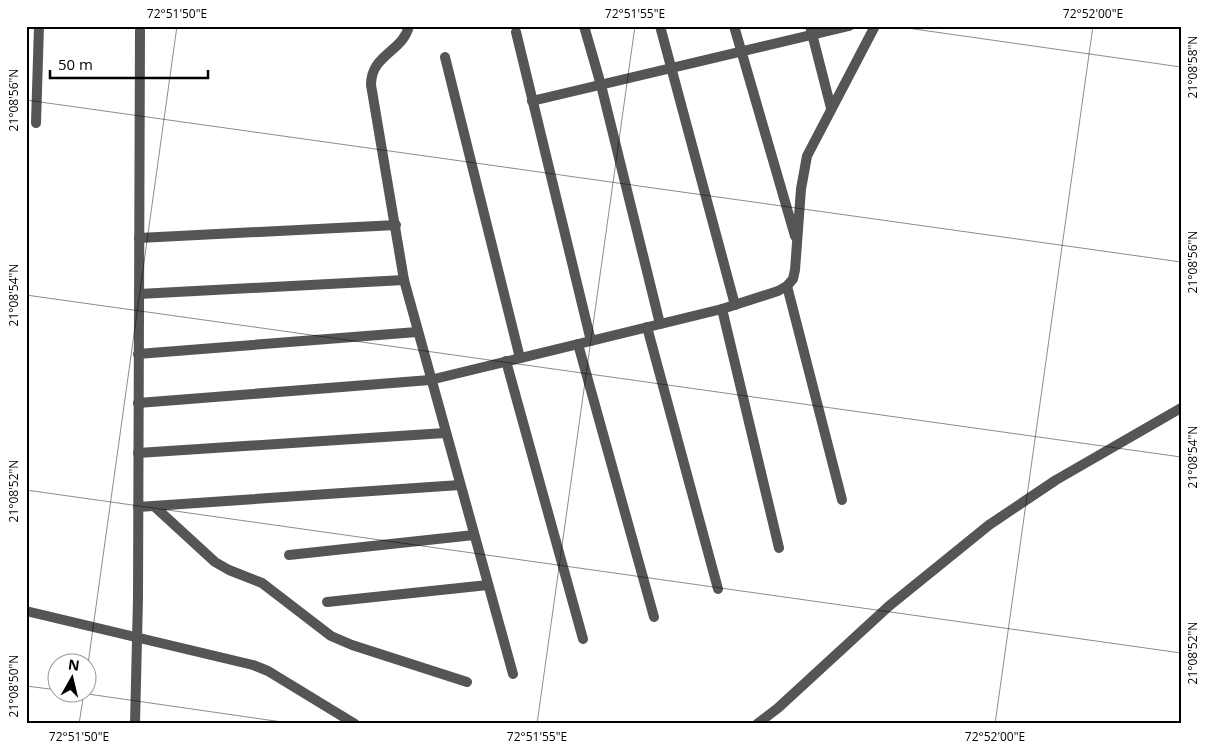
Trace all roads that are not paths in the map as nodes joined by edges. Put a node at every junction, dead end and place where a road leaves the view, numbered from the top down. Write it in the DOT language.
graph roads {
  1 [pos="39,26"];
  2 [pos="140,26"];
  3 [pos="409,26"];
  4 [pos="584,26"];
  5 [pos="660,26"];
  6 [pos="734,26"];
  7 [pos="849,26"];
  8 [pos="875,26"];
  9 [pos="811,31"];
  10 [pos="516,32"];
  11 [pos="740,52"];
  12 [pos="445,57"];
  13 [pos="671,68"];
  14 [pos="601,85"];
  15 [pos="532,101"];
  16 [pos="831,108"];
  17 [pos="36,123"];
  18 [pos="396,225"];
  19 [pos="139,238"];
  20 [pos="797,244"];
  21 [pos="404,280"];
  22 [pos="787,286"];
  23 [pos="138,294"];
  24 [pos="735,304"];
  25 [pos="722,309"];
  26 [pos="660,324"];
  27 [pos="647,327"];
  28 [pos="417,332"];
  29 [pos="591,340"];
  30 [pos="578,344"];
  31 [pos="138,354"];
  32 [pos="520,358"];
  33 [pos="506,361"];
  34 [pos="430,380"];
  35 [pos="138,403"];
  36 [pos="1181,408"];
  37 [pos="445,433"];
  38 [pos="138,453"];
  39 [pos="460,485"];
  40 [pos="842,500"];
  41 [pos="154,506"];
  42 [pos="138,507"];
  43 [pos="474,535"];
  44 [pos="779,548"];
  45 [pos="289,556"];
  46 [pos="488,585"];
  47 [pos="718,589"];
  48 [pos="327,602"];
  49 [pos="26,611"];
  50 [pos="654,617"];
  51 [pos="137,638"];
  52 [pos="582,639"];
  53 [pos="513,674"];
  54 [pos="467,682"];
  55 [pos="135,724"];
  56 [pos="355,724"];
  57 [pos="757,724"];
  1 -- 17 [label="street"];
  2 -- 19 [label="street"];
  3 -- 18 [label="street"];
  4 -- 14 [label="street"];
  5 -- 13 [label="street"];
  6 -- 11 [label="street"];
  7 -- 9 [label="street"];
  8 -- 16 [label="street"];
  9 -- 11 [label="street"];
  9 -- 16 [label="street"];
  10 -- 15 [label="street"];
  11 -- 13 [label="street"];
  11 -- 20 [label="street"];
  12 -- 32 [label="street"];
  13 -- 14 [label="street"];
  13 -- 24 [label="street"];
  14 -- 15 [label="street"];
  14 -- 26 [label="street"];
  15 -- 29 [label="street"];
  16 -- 20 [label="street"];
  18 -- 19 [label="street"];
  18 -- 21 [label="street"];
  19 -- 23 [label="street"];
  20 -- 22 [label="street"];
  21 -- 23 [label="street"];
  21 -- 28 [label="street"];
  22 -- 24 [label="street"];
  22 -- 40 [label="street"];
  23 -- 31 [label="street"];
  24 -- 25 [label="street"];
  25 -- 26 [label="street"];
  25 -- 44 [label="street"];
  26 -- 27 [label="street"];
  27 -- 29 [label="street"];
  27 -- 47 [label="street"];
  28 -- 31 [label="street"];
  28 -- 34 [label="street"];
  29 -- 30 [label="street"];
  30 -- 32 [label="street"];
  30 -- 50 [label="street"];
  31 -- 35 [label="street"];
  32 -- 33 [label="street"];
  33 -- 34 [label="street"];
  33 -- 52 [label="street"];
  34 -- 35 [label="street"];
  34 -- 37 [label="street"];
  35 -- 38 [label="street"];
  36 -- 57 [label="street"];
  37 -- 38 [label="street"];
  37 -- 39 [label="street"];
  38 -- 42 [label="street"];
  39 -- 41 [label="street"];
  39 -- 43 [label="street"];
  41 -- 42 [label="street"];
  41 -- 54 [label="street"];
  42 -- 51 [label="street"];
  43 -- 45 [label="street"];
  43 -- 46 [label="street"];
  46 -- 48 [label="street"];
  46 -- 53 [label="street"];
  49 -- 51 [label="street"];
  51 -- 55 [label="street"];
  51 -- 56 [label="street"];
}
